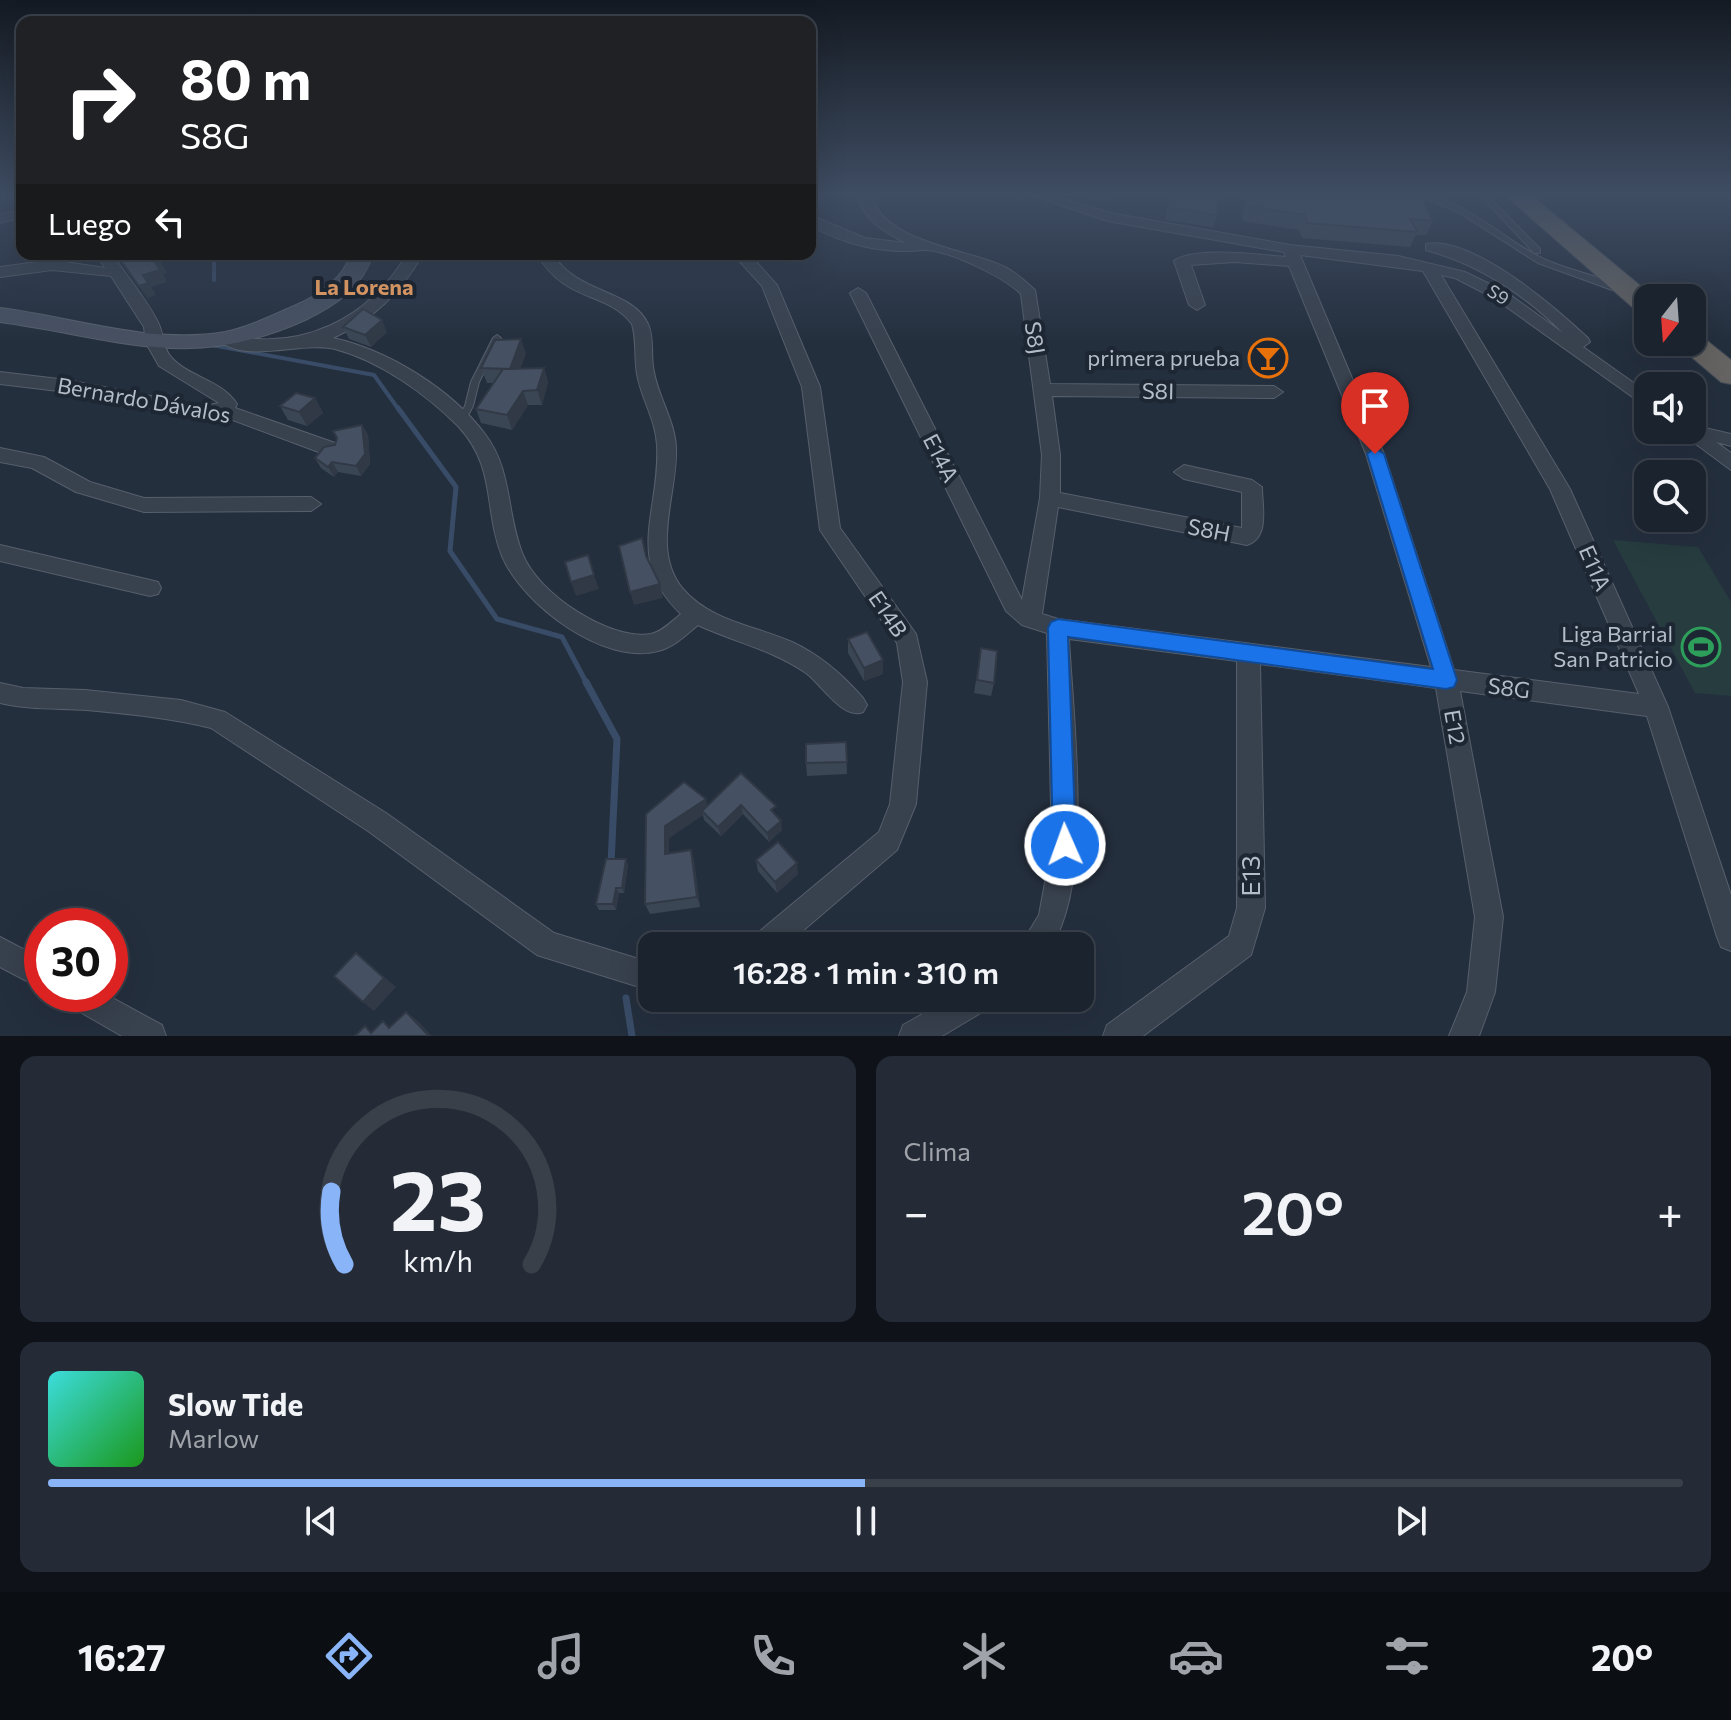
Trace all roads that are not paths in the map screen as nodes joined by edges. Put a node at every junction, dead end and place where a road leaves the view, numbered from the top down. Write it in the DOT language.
graph roads {
  1 [pos="875,244"];
  2 [pos="924,244"];
  3 [pos="1240,244"];
  4 [pos="1515,244"];
  5 [pos="1526,244"];
  6 [pos="1531,244"];
  7 [pos="1575,244"];
  8 [pos="1605,244"];
  9 [pos="928,246"];
  10 [pos="1537,251"];
  11 [pos="1292,255"];
  12 [pos="1430,257"];
  13 [pos="108,260"];
  14 [pos="359,260"];
  15 [pos="412,260"];
  16 [pos="548,260"];
  17 [pos="746,260"];
  18 [pos="116,271"];
  19 [pos="0,272"];
  20 [pos="1571,272"];
  21 [pos="1653,284"];
  22 [pos="858,293"];
  23 [pos="1634,294"];
  24 [pos="1634,298"];
  25 [pos="1197,305"];
  26 [pos="0,315"];
  27 [pos="1706,327"];
  28 [pos="497,338"];
  29 [pos="226,339"];
  30 [pos="313,341"];
  31 [pos="154,343"];
  32 [pos="1731,348"];
  33 [pos="1706,354"];
  34 [pos="1731,375"];
  35 [pos="0,378"];
  36 [pos="1043,390"];
  37 [pos="1274,392"];
  38 [pos="1634,392"];
  39 [pos="223,410"];
  40 [pos="462,419"];
  41 [pos="1706,434"];
  42 [pos="1731,440"];
  43 [pos="1706,443"];
  44 [pos="331,449"];
  45 [pos="0,455"];
  46 [pos="1730,462"];
  47 [pos="1184,472"];
  48 [pos="1050,498"];
  49 [pos="311,504"];
  50 [pos="0,553"];
  51 [pos="150,588"];
  52 [pos="695,615"];
  53 [pos="1030,619"];
  54 [pos="1058,628"];
  55 [pos="1248,653"];
  56 [pos="1446,680"];
  57 [pos="0,693"];
  58 [pos="855,705"];
  59 [pos="1656,707"];
  60 [pos="781,932"];
  61 [pos="1044,932"];
  62 [pos="1731,937"];
  63 [pos="0,951"];
  64 [pos="24,965"];
  65 [pos="638,973"];
  66 [pos="108,1012"];
  67 [pos="955,1012"];
  68 [pos="151,1036"];
  69 [pos="914,1036"];
  70 [pos="1118,1036"];
  71 [pos="1464,1036"];
  1 -- 9 [label="street, S8J"];
  2 -- 9 [label="street"];
  3 -- 11 [label="street, S9"];
  4 -- 20 [label="lane"];
  5 -- 10 [label="lane"];
  6 -- 10 [label="lane"];
  7 -- 23 [label="highway"];
  8 -- 21 [label="highway"];
  9 -- 36 [label="street, S8J"];
  10 -- 20 [label="lane"];
  11 -- 12 [label="street, S9"];
  11 -- 25 [label="street"];
  11 -- 56 [label="street, E12"];
  12 -- 38 [label="street, S9"];
  12 -- 59 [label="street, E11A"];
  13 -- 18 [label="street"];
  14 -- 29 [label="main road"];
  15 -- 30 [label="street"];
  16 -- 52 [label="street"];
  17 -- 60 [label="street, E14B"];
  18 -- 19 [label="street"];
  18 -- 31 [label="street"];
  20 -- 24 [label="lane"];
  22 -- 53 [label="street, E14A"];
  26 -- 31 [label="main road"];
  27 -- 32 [label="highway"];
  28 -- 40 [label="lane"];
  29 -- 30 [label="street"];
  29 -- 31 [label="main road"];
  30 -- 40 [label="street"];
  31 -- 39 [label="street"];
  33 -- 34 [label="highway"];
  35 -- 39 [label="street, Bernardo Dávalos"];
  36 -- 37 [label="street, S8I"];
  36 -- 48 [label="street, S8J"];
  39 -- 44 [label="street, Bernardo Dávalos"];
  40 -- 52 [label="street"];
  41 -- 42 [label="street"];
  43 -- 46 [label="street"];
  45 -- 49 [label="street"];
  47 -- 48 [label="street, S8H"];
  48 -- 53 [label="street, S8J"];
  50 -- 51 [label="street"];
  52 -- 58 [label="street"];
  53 -- 54 [label="street, S8G"];
  54 -- 55 [label="street, S8G"];
  54 -- 61 [label="street"];
  55 -- 56 [label="street, S8G"];
  55 -- 70 [label="street, E13"];
  56 -- 59 [label="street, S8G"];
  56 -- 71 [label="street, E12"];
  57 -- 65 [label="street"];
  59 -- 62 [label="street, E11A"];
  63 -- 64 [label="street"];
  66 -- 68 [label="street"];
  67 -- 69 [label="street"];
}
